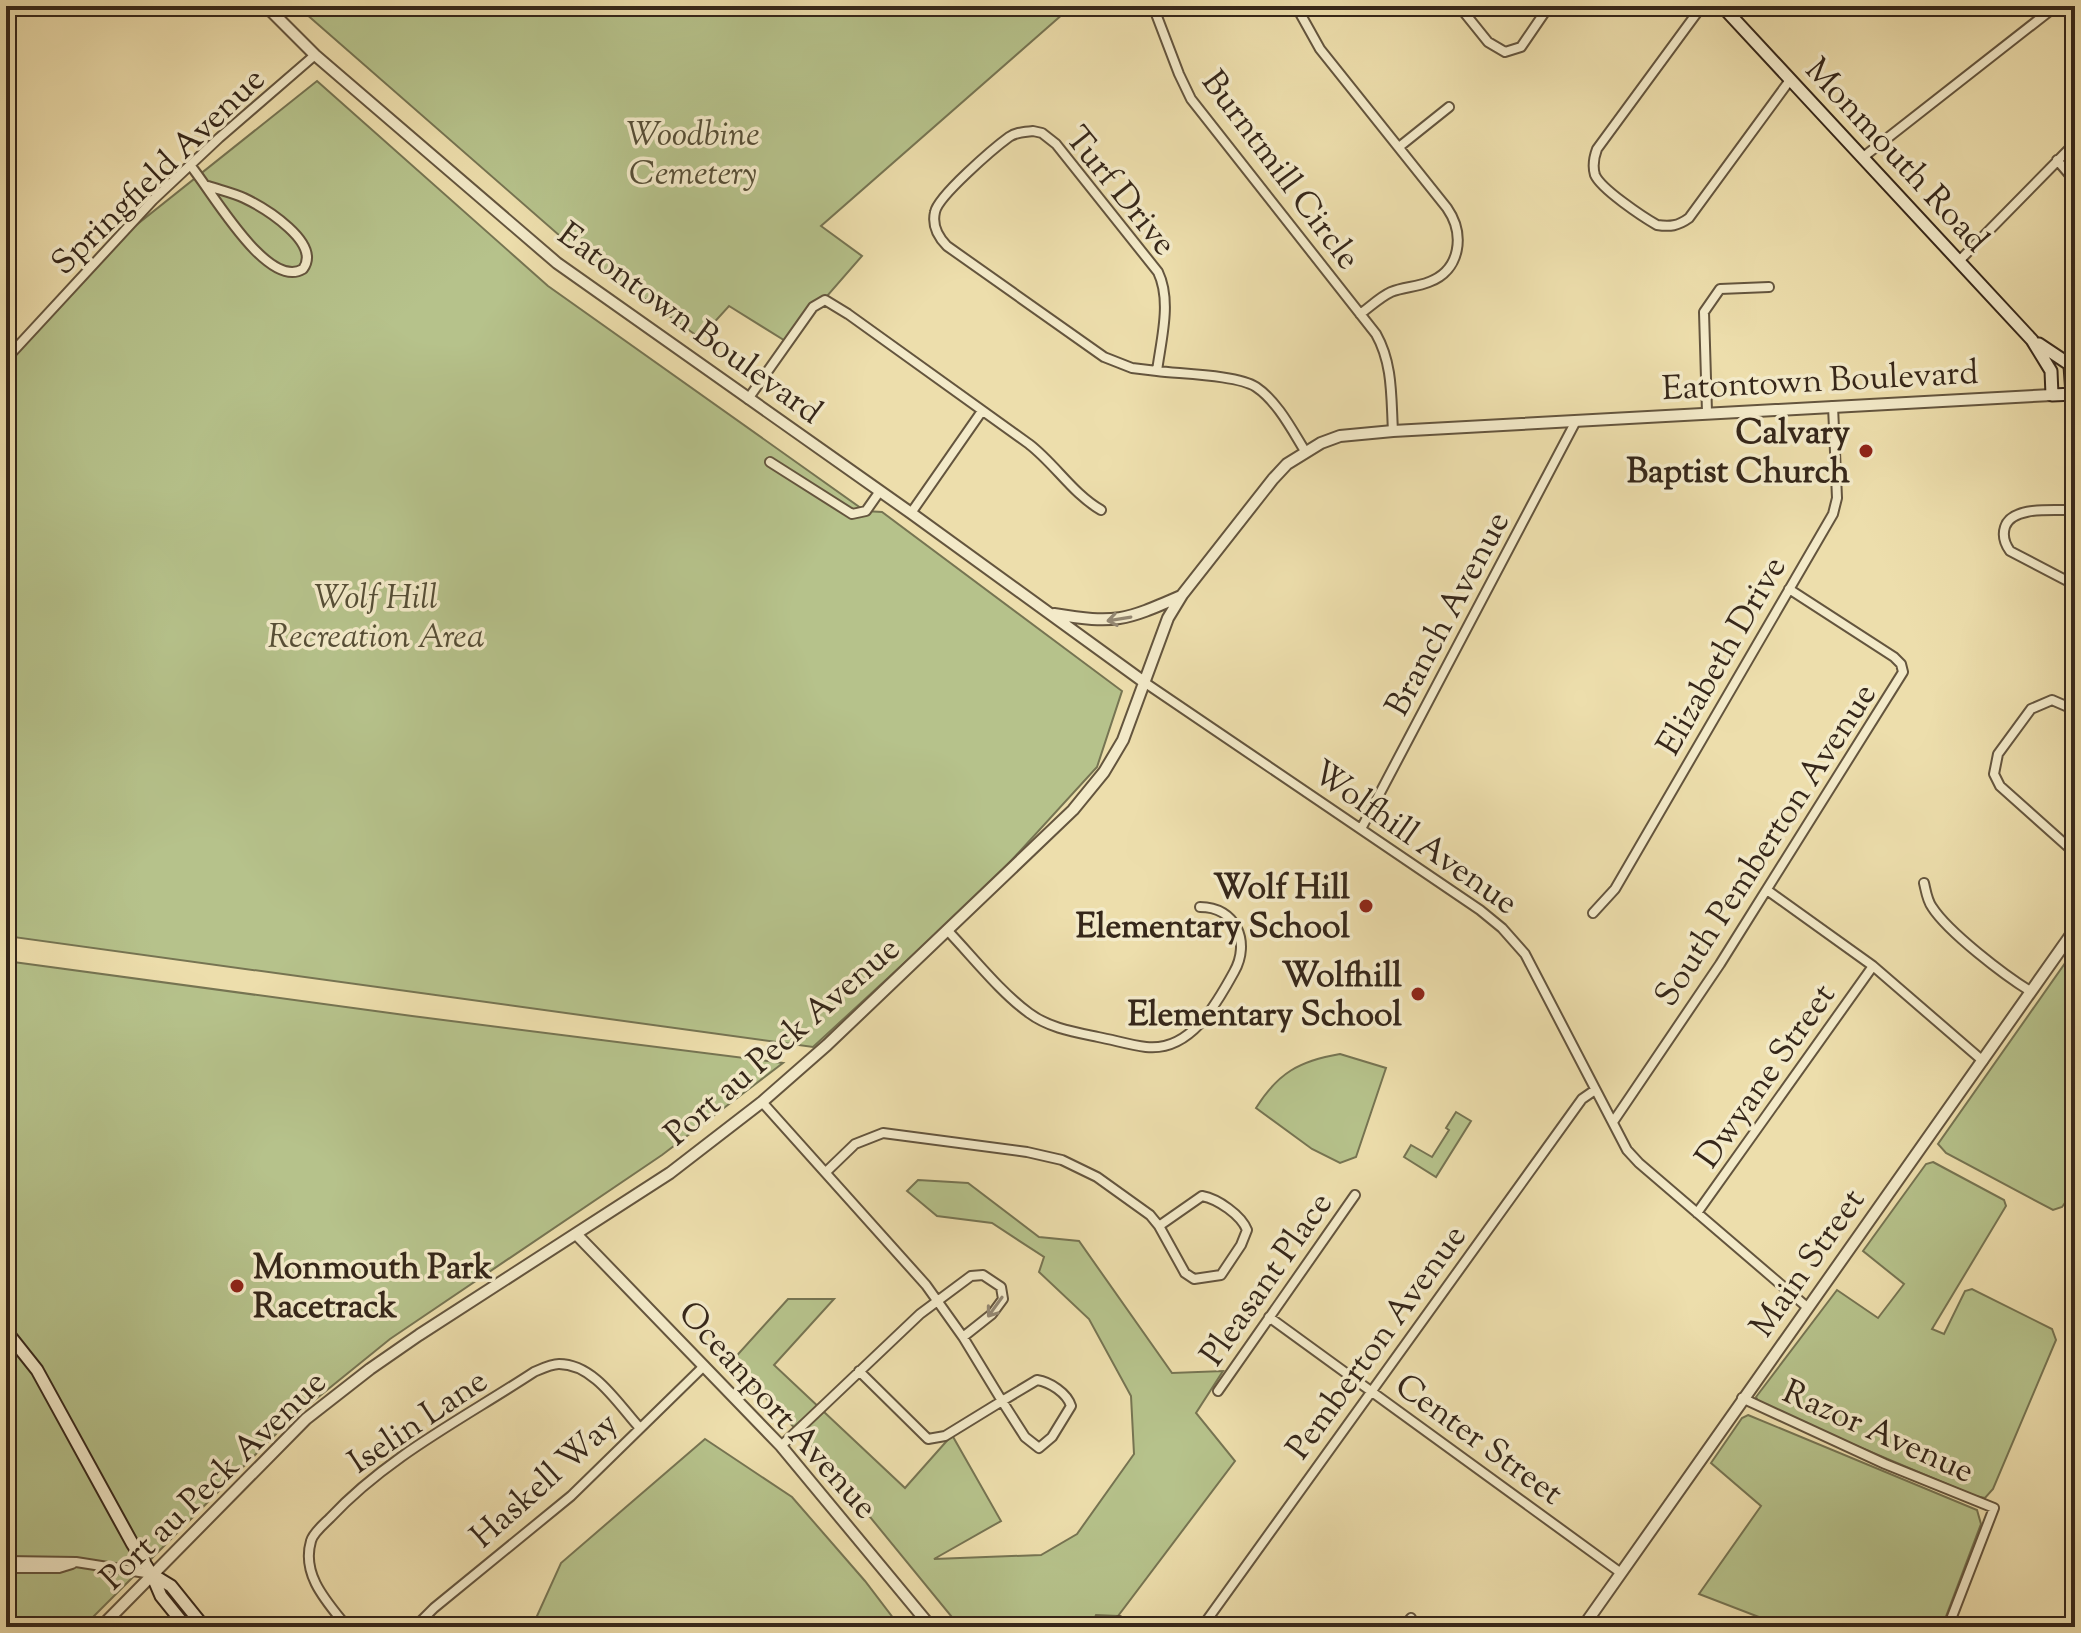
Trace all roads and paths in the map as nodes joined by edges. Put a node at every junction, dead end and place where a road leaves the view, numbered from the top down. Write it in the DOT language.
graph roads {
  1 [pos="266,6"];
  2 [pos="1153,6"];
  3 [pos="1296,6"];
  4 [pos="1459,6"];
  5 [pos="1549,6"];
  6 [pos="1702,6"];
  7 [pos="1722,6"];
  8 [pos="2056,6"];
  9 [pos="315,55"];
  10 [pos="1790,80"];
  11 [pos="1449,107"];
  12 [pos="2075,143"];
  13 [pos="1399,147"];
  14 [pos="1862,158"];
  15 [pos="2057,160"];
  16 [pos="190,165"];
  17 [pos="2075,181"];
  18 [pos="208,186"];
  19 [pos="1959,261"];
  20 [pos="1769,287"];
  21 [pos="1360,314"];
  22 [pos="2032,340"];
  23 [pos="6,359"];
  24 [pos="2072,367"];
  25 [pos="1157,371"];
  26 [pos="2073,394"];
  27 [pos="2052,395"];
  28 [pos="748,399"];
  29 [pos="1833,406"];
  30 [pos="982,411"];
  31 [pos="1707,412"];
  32 [pos="1576,421"];
  33 [pos="1393,431"];
  34 [pos="1305,451"];
  35 [pos="770,462"];
  36 [pos="880,491"];
  37 [pos="1101,510"];
  38 [pos="2075,510"];
  39 [pos="911,513"];
  40 [pos="2075,585"];
  41 [pos="1789,589"];
  42 [pos="1182,595"];
  43 [pos="1052,614"];
  44 [pos="1144,682"];
  45 [pos="2075,710"];
  46 [pos="1361,829"];
  47 [pos="2075,853"];
  48 [pos="1924,883"];
  49 [pos="1767,890"];
  50 [pos="1200,907"];
  51 [pos="1593,913"];
  52 [pos="2075,929"];
  53 [pos="947,930"];
  54 [pos="1873,966"];
  55 [pos="2030,991"];
  56 [pos="1983,1061"];
  57 [pos="1595,1090"];
  58 [pos="762,1102"];
  59 [pos="1613,1122"];
  60 [pos="826,1172"];
  61 [pos="1355,1195"];
  62 [pos="1697,1213"];
  63 [pos="1159,1226"];
  64 [pos="577,1235"];
  65 [pos="937,1301"];
  66 [pos="1807,1307"];
  67 [pos="1269,1317"];
  68 [pos="6,1331"];
  69 [pos="963,1337"];
  70 [pos="704,1366"];
  71 [pos="859,1371"];
  72 [pos="1218,1391"];
  73 [pos="1372,1391"];
  74 [pos="1742,1398"];
  75 [pos="1002,1401"];
  76 [pos="639,1427"];
  77 [pos="781,1446"];
  78 [pos="6,1561"];
  79 [pos="76,1562"];
  80 [pos="6,1568"];
  81 [pos="1621,1573"];
  82 [pos="152,1575"];
  83 [pos="1411,1618"];
  84 [pos="1119,1621"];
  85 [pos="101,1627"];
  86 [pos="186,1627"];
  87 [pos="204,1627"];
  88 [pos="347,1627"];
  89 [pos="415,1627"];
  90 [pos="931,1627"];
  91 [pos="1127,1627"];
  92 [pos="1202,1627"];
  93 [pos="1404,1627"];
  94 [pos="1583,1627"];
  95 [pos="1948,1627"];
  1 -- 9 [label="street, Eatontown Boulevard"];
  2 -- 21 [label="street, Burntmill Circle"];
  3 -- 13 [label="street, Burntmill Circle"];
  4 -- 5 [label="street"];
  6 -- 10 [label="street"];
  7 -- 10 [label="main road, Monmouth Road"];
  8 -- 14 [label="street"];
  9 -- 16 [label="street, Springfield Avenue"];
  9 -- 28 [label="street, Eatontown Boulevard"];
  10 -- 14 [label="main road, Monmouth Road"];
  11 -- 13 [label="street"];
  12 -- 15 [label="street"];
  13 -- 21 [label="street, Burntmill Circle"];
  14 -- 19 [label="main road, Monmouth Road"];
  15 -- 17 [label="street"];
  15 -- 19 [label="street"];
  16 -- 18 [label="street"];
  16 -- 23 [label="street, Springfield Avenue"];
  18 -- 18 [label="street"];
  19 -- 22 [label="main road, Monmouth Road"];
  20 -- 31 [label="street"];
  21 -- 33 [label="street, Burntmill Circle"];
  22 -- 24 [label="main road, Monmouth Road"];
  22 -- 27 [label="main road, Monmouth Road"];
  24 -- 26 [label="main road, Monmouth Road"];
  25 -- 25 [label="street, Turf Drive"];
  25 -- 34 [label="street, Turf Drive"];
  26 -- 27 [label="main road"];
  27 -- 29 [label="street, Eatontown Boulevard"];
  28 -- 30 [label="street"];
  28 -- 36 [label="street, Eatontown Boulevard"];
  29 -- 31 [label="street, Eatontown Boulevard"];
  29 -- 41 [label="street, Elizabeth Drive"];
  30 -- 37 [label="street"];
  30 -- 39 [label="street"];
  31 -- 32 [label="street, Eatontown Boulevard"];
  32 -- 33 [label="street, Eatontown Boulevard"];
  32 -- 46 [label="street, Branch Avenue"];
  33 -- 34 [label="street, Eatontown Boulevard"];
  34 -- 42 [label="street, Eatontown Boulevard"];
  35 -- 36 [label="street"];
  36 -- 39 [label="street, Eatontown Boulevard"];
  38 -- 40 [label="street"];
  39 -- 43 [label="street, Eatontown Boulevard"];
  41 -- 49 [label="street, South Pemberton Avenue"];
  41 -- 51 [label="street, Elizabeth Drive"];
  42 -- 43 [label="street, one-way"];
  42 -- 44 [label="street, Port au Peck Avenue"];
  43 -- 44 [label="street, Wolfhill Avenue"];
  44 -- 46 [label="street, Wolfhill Avenue"];
  44 -- 53 [label="street, Port au Peck Avenue"];
  45 -- 47 [label="street"];
  46 -- 57 [label="street, Wolfhill Avenue"];
  48 -- 55 [label="street"];
  49 -- 54 [label="street"];
  49 -- 59 [label="street, South Pemberton Avenue"];
  50 -- 53 [label="street"];
  52 -- 55 [label="street, Main Street"];
  53 -- 58 [label="street, Port au Peck Avenue"];
  54 -- 56 [label="street"];
  54 -- 62 [label="street, Dwyane Street"];
  55 -- 56 [label="street, Main Street"];
  56 -- 66 [label="street, Main Street"];
  57 -- 59 [label="street, Wolfhill Avenue"];
  57 -- 73 [label="street, Pemberton Avenue"];
  58 -- 60 [label="street"];
  58 -- 64 [label="street, Port au Peck Avenue"];
  59 -- 62 [label="street, Wolfhill Avenue"];
  60 -- 63 [label="street"];
  60 -- 65 [label="street"];
  61 -- 67 [label="street, Pleasant Place"];
  62 -- 66 [label="street, Wolfhill Avenue"];
  63 -- 63 [label="street"];
  64 -- 70 [label="street, Oceanport Avenue"];
  64 -- 82 [label="street, Port au Peck Avenue"];
  65 -- 69 [label="street"];
  65 -- 69 [label="street, one-way"];
  65 -- 71 [label="street"];
  66 -- 74 [label="street, Main Street"];
  67 -- 72 [label="street, Pleasant Place"];
  67 -- 73 [label="street, Center Street"];
  68 -- 82 [label="main road"];
  69 -- 75 [label="street"];
  70 -- 76 [label="street, Haskell Way"];
  70 -- 77 [label="street, Oceanport Avenue"];
  71 -- 75 [label="street"];
  71 -- 77 [label="street"];
  73 -- 81 [label="street, Center Street"];
  73 -- 92 [label="street, Pemberton Avenue"];
  74 -- 81 [label="street, Main Street"];
  74 -- 95 [label="street, Razor Avenue"];
  75 -- 75 [label="street"];
  76 -- 88 [label="street, Iselin Lane"];
  76 -- 89 [label="street, Haskell Way"];
  77 -- 90 [label="street, Oceanport Avenue"];
  78 -- 79 [label="street"];
  79 -- 80 [label="street"];
  79 -- 82 [label="street"];
  81 -- 94 [label="street, Main Street"];
  82 -- 85 [label="street, Port au Peck Avenue"];
  82 -- 86 [label="main road"];
  82 -- 87 [label="main road"];
  83 -- 93 [label="street"];
  84 -- 91 [label="street"];
}
